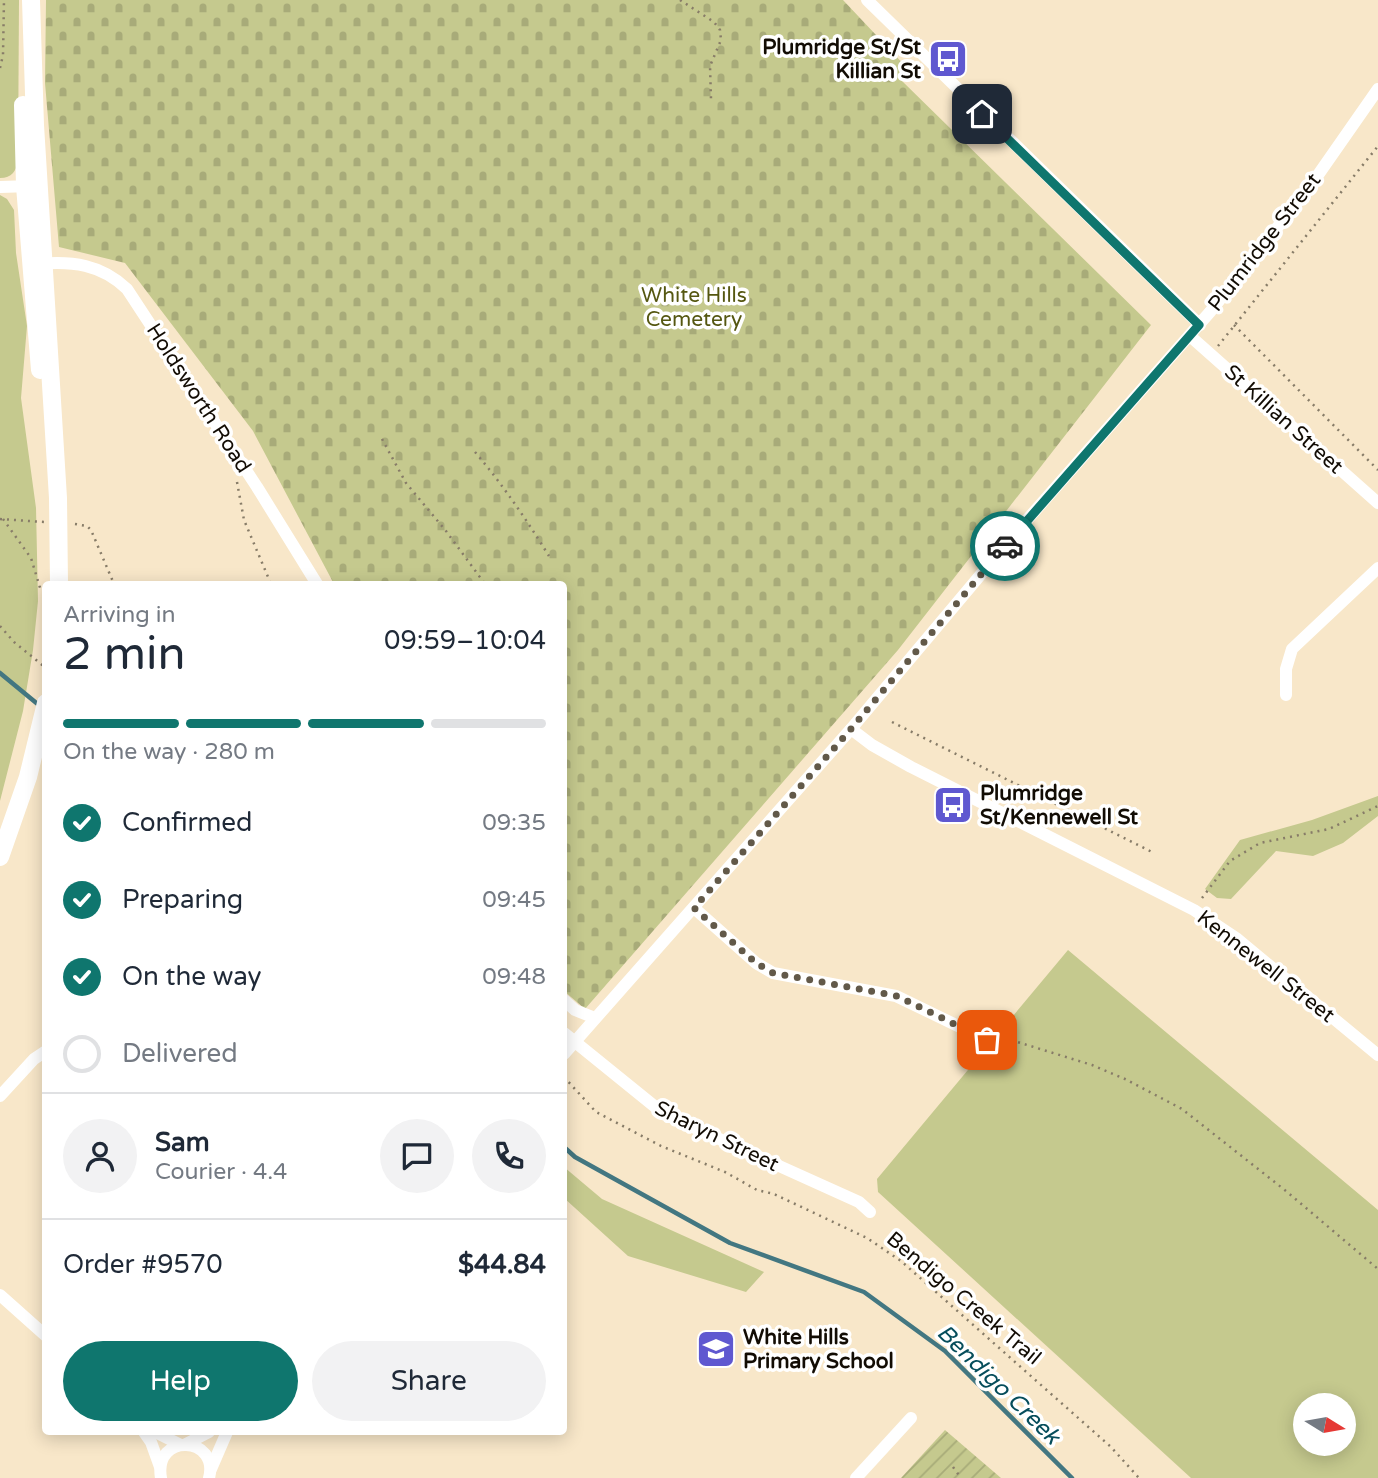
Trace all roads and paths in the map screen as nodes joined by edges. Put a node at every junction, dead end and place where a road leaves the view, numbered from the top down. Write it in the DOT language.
graph roads {
  1 [pos="4,0"];
  2 [pos="29,0"];
  3 [pos="680,0"];
  4 [pos="867,0"];
  5 [pos="0,68"];
  6 [pos="1378,89"];
  7 [pos="711,99"];
  8 [pos="1378,146"];
  9 [pos="32,186"];
  10 [pos="0,187"];
  11 [pos="38,264"];
  12 [pos="1199,325"];
  13 [pos="1234,326"];
  14 [pos="1190,336"];
  15 [pos="1217,347"];
  16 [pos="382,439"];
  17 [pos="475,452"];
  18 [pos="1378,470"];
  19 [pos="235,471"];
  20 [pos="1378,502"];
  21 [pos="2,519"];
  22 [pos="46,522"];
  23 [pos="70,524"];
  24 [pos="549,555"];
  25 [pos="1378,568"];
  26 [pos="59,581"];
  27 [pos="113,581"];
  28 [pos="270,581"];
  29 [pos="315,581"];
  30 [pos="483,581"];
  31 [pos="41,591"];
  32 [pos="0,626"];
  33 [pos="42,665"];
  34 [pos="1286,695"];
  35 [pos="42,719"];
  36 [pos="892,722"];
  37 [pos="850,730"];
  38 [pos="1378,806"];
  39 [pos="1154,853"];
  40 [pos="0,857"];
  41 [pos="694,908"];
  42 [pos="1194,910"];
  43 [pos="567,1003"];
  44 [pos="595,1018"];
  45 [pos="567,1036"];
  46 [pos="991,1038"];
  47 [pos="574,1042"];
  48 [pos="567,1051"];
  49 [pos="42,1054"];
  50 [pos="1378,1055"];
  51 [pos="567,1080"];
  52 [pos="0,1096"];
  53 [pos="870,1212"];
  54 [pos="1378,1269"];
  55 [pos="0,1295"];
  56 [pos="42,1332"];
  57 [pos="911,1418"];
  58 [pos="146,1435"];
  59 [pos="161,1435"];
  60 [pos="203,1435"];
  61 [pos="226,1435"];
  62 [pos="182,1445"];
  63 [pos="953,1466"];
  64 [pos="160,1473"];
  65 [pos="211,1475"];
  66 [pos="856,1478"];
  67 [pos="961,1478"];
  68 [pos="1139,1478"];
  1 -- 5 [label="path"];
  2 -- 9 [label="main road"];
  3 -- 7 [label="path"];
  4 -- 12 [label="street"];
  6 -- 12 [label="street, Plumridge Street"];
  8 -- 13 [label="path"];
  9 -- 10 [label="street"];
  9 -- 11 [label="main road"];
  11 -- 26 [label="main road"];
  11 -- 29 [label="street, Holdsworth Road"];
  12 -- 14 [label="street, Plumridge Street"];
  13 -- 15 [label="path"];
  13 -- 18 [label="path"];
  14 -- 20 [label="street, St Killian Street"];
  14 -- 37 [label="street, Plumridge Street"];
  16 -- 30 [label="path"];
  17 -- 24 [label="path"];
  19 -- 28 [label="path"];
  21 -- 22 [label="path"];
  21 -- 31 [label="path"];
  23 -- 27 [label="path"];
  25 -- 34 [label="street"];
  32 -- 33 [label="path"];
  35 -- 40 [label="main road"];
  36 -- 39 [label="path"];
  37 -- 41 [label="street, Plumridge Street"];
  37 -- 42 [label="street, Kennewell Street"];
  38 -- 42 [label="path"];
  41 -- 44 [label="street, Plumridge Street"];
  41 -- 46 [label="street"];
  42 -- 50 [label="street, Kennewell Street"];
  43 -- 44 [label="street"];
  44 -- 47 [label="street, Plumridge Street"];
  45 -- 47 [label="street"];
  46 -- 54 [label="path"];
  47 -- 48 [label="street, Plumridge Street"];
  47 -- 53 [label="street, Sharyn Street"];
  49 -- 52 [label="street"];
  51 -- 68 [label="path, Bendigo Creek Trail"];
  55 -- 56 [label="street"];
  57 -- 66 [label="street"];
  58 -- 64 [label="street"];
  59 -- 62 [label="street"];
  60 -- 62 [label="street"];
  61 -- 65 [label="street"];
  62 -- 64 [label="street"];
  62 -- 65 [label="street"];
  63 -- 67 [label="path"];
}
